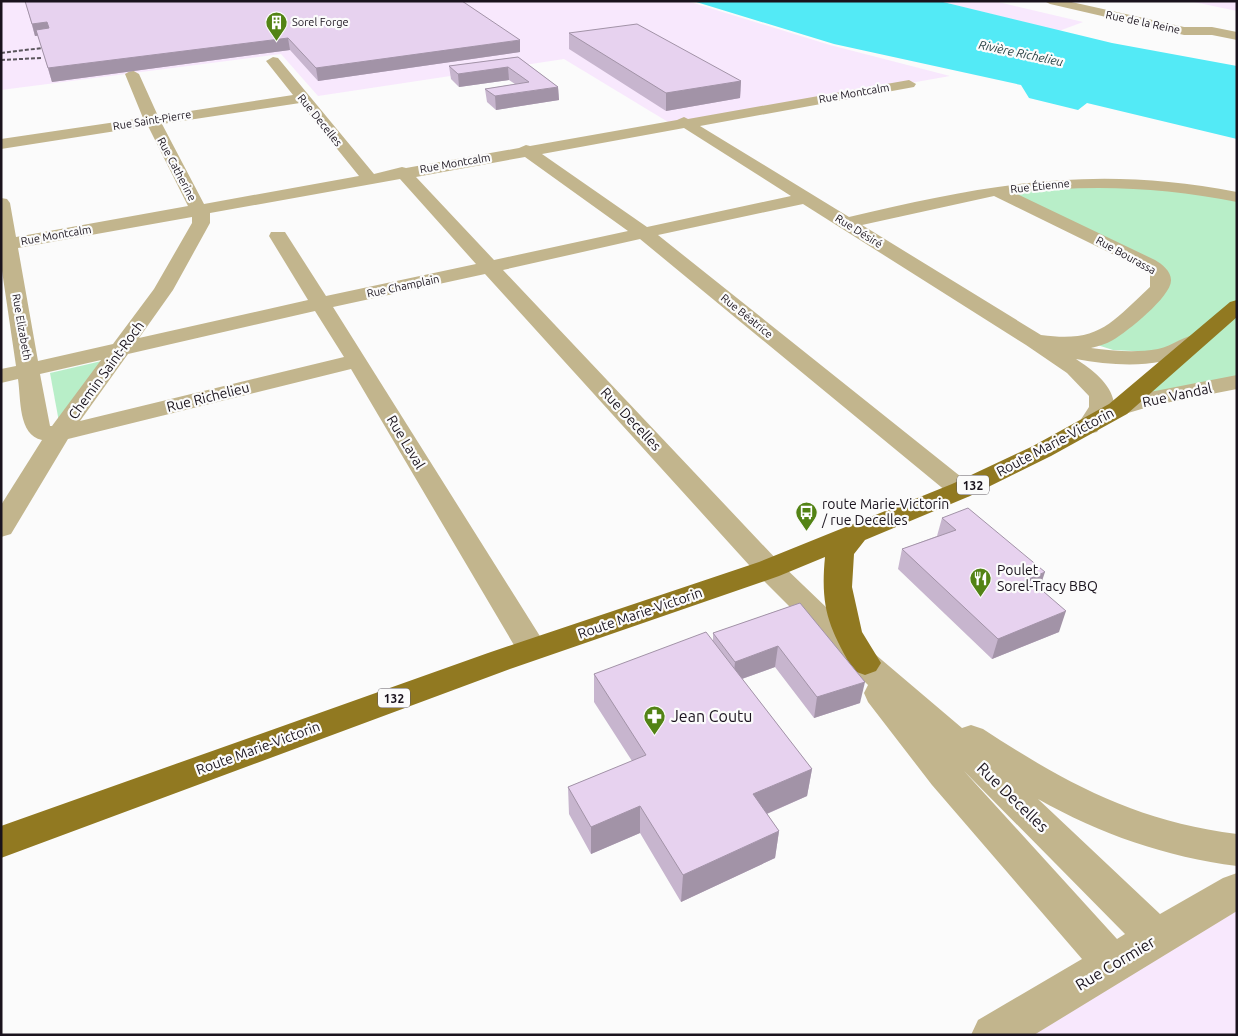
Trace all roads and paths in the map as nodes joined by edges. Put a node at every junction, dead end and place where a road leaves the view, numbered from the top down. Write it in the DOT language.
graph roads {
  1 [pos="1050,1"];
  2 [pos="1230,24"];
  3 [pos="1212,31"];
  4 [pos="1237,36"];
  5 [pos="273,61"];
  6 [pos="132,74"];
  7 [pos="908,84"];
  8 [pos="302,98"];
  9 [pos="152,120"];
  10 [pos="684,122"];
  11 [pos="1,144"];
  12 [pos="526,150"];
  13 [pos="402,172"];
  14 [pos="369,178"];
  15 [pos="1000,192"];
  16 [pos="1237,197"];
  17 [pos="805,198"];
  18 [pos="1,204"];
  19 [pos="198,209"];
  20 [pos="846,223"];
  21 [pos="645,234"];
  22 [pos="278,236"];
  23 [pos="5,244"];
  24 [pos="490,267"];
  25 [pos="318,304"];
  26 [pos="1237,306"];
  27 [pos="1034,340"];
  28 [pos="1198,340"];
  29 [pos="122,348"];
  30 [pos="356,360"];
  31 [pos="30,370"];
  32 [pos="1,376"];
  33 [pos="1237,382"];
  34 [pos="1118,409"];
  35 [pos="1088,427"];
  36 [pos="59,434"];
  37 [pos="962,490"];
  38 [pos="1,528"];
  39 [pos="854,535"];
  40 [pos="769,569"];
  41 [pos="532,649"];
  42 [pos="864,663"];
  43 [pos="8,838"];
  44 [pos="1237,850"];
  45 [pos="1237,890"];
  46 [pos="1156,938"];
  47 [pos="1113,966"];
  48 [pos="993,1035"];
  1 -- 3 [label="street, Rue de la Reine"];
  2 -- 3 [label="street"];
  3 -- 4 [label="street, Rue de la Reine"];
  5 -- 8 [label="street, Rue Decelles"];
  6 -- 9 [label="street, Rue Catherine"];
  7 -- 10 [label="street, Rue Montcalm"];
  8 -- 9 [label="street, Rue Saint-Pierre"];
  8 -- 14 [label="street, Rue Decelles"];
  9 -- 11 [label="street, Rue Saint-Pierre"];
  9 -- 19 [label="street, Rue Catherine"];
  10 -- 12 [label="street, Rue Montcalm"];
  10 -- 17 [label="street, Rue Désiré"];
  12 -- 13 [label="street, Rue Montcalm"];
  12 -- 21 [label="street, Rue Béatrice"];
  13 -- 14 [label="street, Rue Montcalm"];
  13 -- 24 [label="street, Rue Decelles"];
  14 -- 19 [label="street, Rue Montcalm"];
  15 -- 16 [label="street, Rue Étienne"];
  15 -- 20 [label="street, Rue Étienne"];
  15 -- 27 [label="street, Rue Bourassa"];
  17 -- 20 [label="street, Rue Désiré"];
  17 -- 21 [label="street, Rue Champlain"];
  18 -- 23 [label="street, Rue Elizabeth"];
  19 -- 23 [label="street, Rue Montcalm"];
  19 -- 29 [label="street, Chemin Saint-Roch"];
  20 -- 27 [label="street, Rue Désiré"];
  21 -- 24 [label="street, Rue Champlain"];
  21 -- 37 [label="street, Rue Béatrice"];
  22 -- 25 [label="street, Rue Laval"];
  23 -- 31 [label="street, Rue Elizabeth"];
  24 -- 25 [label="street, Rue Champlain"];
  24 -- 40 [label="street, Rue Decelles"];
  25 -- 29 [label="street, Rue Champlain"];
  25 -- 30 [label="street, Rue Laval"];
  26 -- 28 [label="main road, Route Marie-Victorin / 132"];
  27 -- 28 [label="street, Rue Désiré"];
  27 -- 35 [label="street, Rue Désiré"];
  28 -- 34 [label="main road, Route Marie-Victorin / 132"];
  29 -- 31 [label="street, Rue Champlain"];
  29 -- 36 [label="street, Chemin Saint-Roch"];
  30 -- 36 [label="street, Rue Richelieu"];
  30 -- 41 [label="street, Rue Laval"];
  31 -- 32 [label="street, Rue Champlain"];
  31 -- 36 [label="street, Rue Elizabeth"];
  33 -- 34 [label="street, Rue Vandal"];
  34 -- 35 [label="main road, Route Marie-Victorin / 132"];
  35 -- 37 [label="main road, Route Marie-Victorin / 132"];
  36 -- 38 [label="street, Chemin Saint-Roch"];
  37 -- 39 [label="main road, Route Marie-Victorin / 132"];
  39 -- 40 [label="main road, Route Marie-Victorin / 132"];
  39 -- 42 [label="main road"];
  40 -- 41 [label="main road, Route Marie-Victorin / 132"];
  40 -- 42 [label="street, Rue Decelles"];
  41 -- 43 [label="main road, Route Marie-Victorin / 132"];
  42 -- 44 [label="street"];
  42 -- 46 [label="street, Rue Decelles"];
  42 -- 47 [label="street, Rue Decelles"];
  45 -- 46 [label="street, Rue Cormier"];
  46 -- 47 [label="street, Rue Cormier"];
  47 -- 48 [label="street, Rue Cormier"];
}
